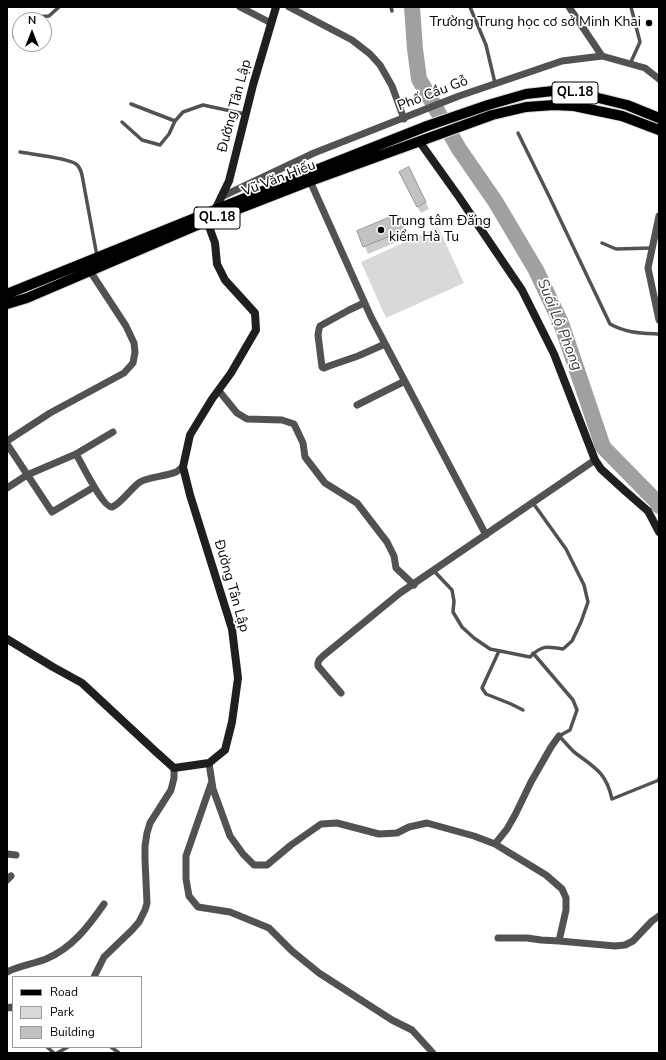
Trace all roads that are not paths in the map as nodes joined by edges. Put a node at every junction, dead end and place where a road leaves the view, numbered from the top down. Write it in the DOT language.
graph roads {
  1 [pos="240,7"];
  2 [pos="276,7"];
  3 [pos="289,7"];
  4 [pos="470,7"];
  5 [pos="569,7"];
  6 [pos="631,7"];
  7 [pos="271,23"];
  8 [pos="602,56"];
  9 [pos="630,64"];
  10 [pos="659,79"];
  11 [pos="495,84"];
  12 [pos="131,104"];
  13 [pos="246,114"];
  14 [pos="659,118"];
  15 [pos="404,119"];
  16 [pos="175,121"];
  17 [pos="122,122"];
  18 [pos="659,130"];
  19 [pos="518,133"];
  20 [pos="424,139"];
  21 [pos="20,152"];
  22 [pos="310,182"];
  23 [pos="221,197"];
  24 [pos="215,210"];
  25 [pos="659,216"];
  26 [pos="207,222"];
  27 [pos="602,242"];
  28 [pos="652,248"];
  29 [pos="97,258"];
  30 [pos="90,271"];
  31 [pos="7,294"];
  32 [pos="364,303"];
  33 [pos="7,304"];
  34 [pos="659,320"];
  35 [pos="659,334"];
  36 [pos="385,344"];
  37 [pos="404,381"];
  38 [pos="219,390"];
  39 [pos="357,405"];
  40 [pos="113,432"];
  41 [pos="7,440"];
  42 [pos="7,444"];
  43 [pos="76,454"];
  44 [pos="596,460"];
  45 [pos="183,467"];
  46 [pos="27,475"];
  47 [pos="94,487"];
  48 [pos="7,488"];
  49 [pos="533,503"];
  50 [pos="659,532"];
  51 [pos="486,535"];
  52 [pos="434,571"];
  53 [pos="414,585"];
  54 [pos="7,639"];
  55 [pos="499,651"];
  56 [pos="533,653"];
  57 [pos="341,693"];
  58 [pos="524,710"];
  59 [pos="559,736"];
  60 [pos="210,763"];
  61 [pos="174,768"];
  62 [pos="659,778"];
  63 [pos="212,782"];
  64 [pos="495,844"];
  65 [pos="7,854"];
  66 [pos="16,856"];
  67 [pos="104,904"];
  68 [pos="659,916"];
  69 [pos="498,938"];
  70 [pos="559,941"];
  71 [pos="7,972"];
  72 [pos="94,976"];
  73 [pos="66,1048"];
  74 [pos="57,1053"];
  75 [pos="433,1053"];
  1 -- 7 [label="street"];
  2 -- 7 [label="street, Đường Tân Lập"];
  3 -- 15 [label="street"];
  4 -- 11 [label="lane"];
  5 -- 8 [label="street"];
  6 -- 9 [label="lane"];
  7 -- 13 [label="street, Đường Tân Lập"];
  8 -- 9 [label="street, Phố Cầu Gỗ"];
  8 -- 11 [label="street, Phố Cầu Gỗ"];
  9 -- 10 [label="street, Phố Cầu Gỗ"];
  11 -- 15 [label="street, Phố Cầu Gỗ"];
  12 -- 16 [label="lane"];
  13 -- 16 [label="lane"];
  13 -- 23 [label="street, Đường Tân Lập"];
  14 -- 24 [label="main road, Vũ Văn Hiếu / QL.18"];
  15 -- 23 [label="street, Phố Cầu Gỗ"];
  16 -- 17 [label="lane"];
  18 -- 20 [label="main road, QL.18"];
  19 -- 35 [label="lane"];
  20 -- 22 [label="main road, Vũ Văn Hiếu / QL.18"];
  20 -- 44 [label="street"];
  21 -- 29 [label="lane"];
  22 -- 26 [label="main road, Vũ Văn Hiếu / QL.18"];
  22 -- 32 [label="street"];
  23 -- 24 [label="street, Đường Tân Lập"];
  24 -- 29 [label="main road, Vũ Văn Hiếu / QL.18"];
  25 -- 28 [label="street"];
  26 -- 30 [label="main road, Vũ Văn Hiếu / QL.18"];
  26 -- 38 [label="street, Đường Tân Lập"];
  27 -- 28 [label="lane"];
  28 -- 34 [label="street"];
  29 -- 31 [label="main road, Vũ Văn Hiếu / QL.18"];
  30 -- 33 [label="main road, Vũ Văn Hiếu / QL.18"];
  30 -- 41 [label="street"];
  32 -- 36 [label="street"];
  32 -- 36 [label="street"];
  36 -- 37 [label="street"];
  37 -- 39 [label="street"];
  37 -- 51 [label="street"];
  38 -- 45 [label="street, Đường Tân Lập"];
  38 -- 53 [label="street"];
  40 -- 43 [label="street"];
  42 -- 46 [label="street"];
  43 -- 46 [label="street"];
  43 -- 47 [label="street"];
  44 -- 49 [label="street"];
  44 -- 50 [label="street"];
  45 -- 47 [label="street"];
  45 -- 60 [label="street, Đường Tân Lập"];
  46 -- 47 [label="street"];
  46 -- 48 [label="street"];
  49 -- 51 [label="street"];
  49 -- 56 [label="lane"];
  51 -- 52 [label="street"];
  52 -- 53 [label="street"];
  52 -- 55 [label="lane"];
  53 -- 57 [label="street"];
  54 -- 61 [label="street"];
  55 -- 56 [label="lane"];
  55 -- 58 [label="lane"];
  56 -- 59 [label="lane"];
  59 -- 62 [label="lane"];
  59 -- 64 [label="street"];
  60 -- 61 [label="street"];
  60 -- 63 [label="street"];
  61 -- 72 [label="street"];
  63 -- 64 [label="street"];
  63 -- 75 [label="street"];
  64 -- 70 [label="street"];
  65 -- 66 [label="street"];
  67 -- 71 [label="street"];
  68 -- 70 [label="street"];
  69 -- 70 [label="street"];
  73 -- 74 [label="lane"];
}
